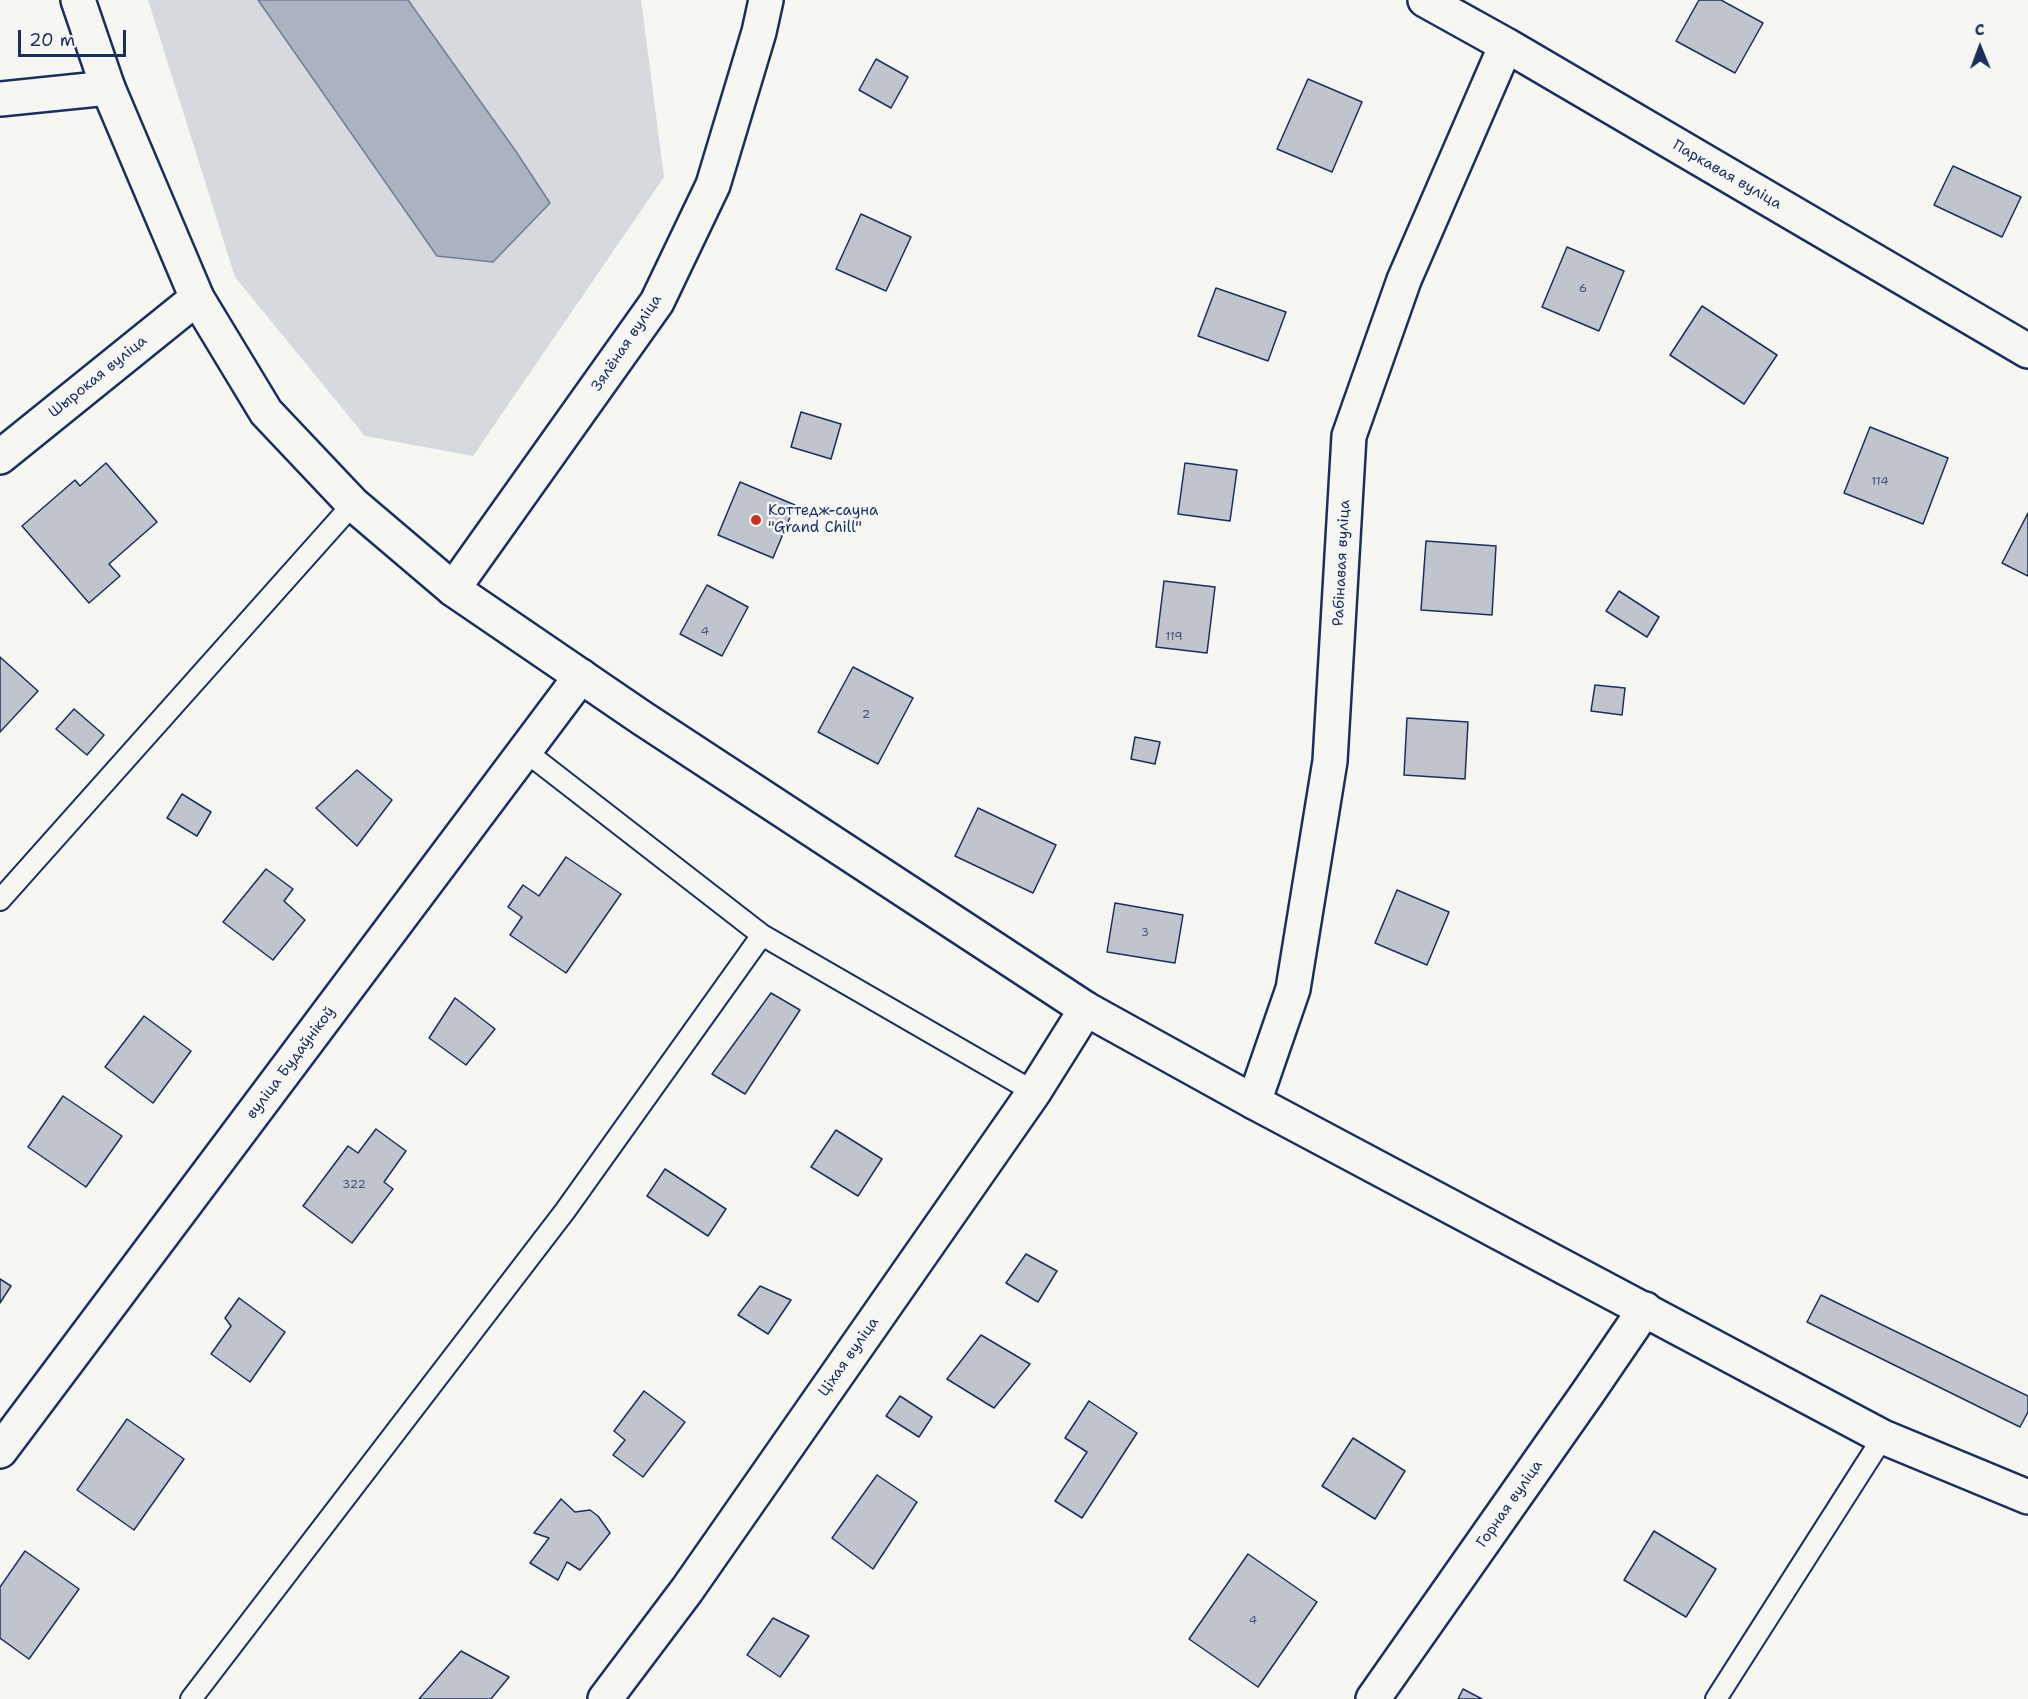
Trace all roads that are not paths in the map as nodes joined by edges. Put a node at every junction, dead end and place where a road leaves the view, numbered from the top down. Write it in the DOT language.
graph roads {
  1 [pos="78,0"];
  2 [pos="766,0"];
  3 [pos="1425,0"];
  4 [pos="1506,45"];
  5 [pos="108,88"];
  6 [pos="0,99"];
  7 [pos="197,298"];
  8 [pos="2028,351"];
  9 [pos="0,457"];
  10 [pos="353,504"];
  11 [pos="453,589"];
  12 [pos="581,676"];
  13 [pos="525,751"];
  14 [pos="0,900"];
  15 [pos="762,935"];
  16 [pos="1086,1010"];
  17 [pos="1034,1092"];
  18 [pos="1254,1102"];
  19 [pos="1645,1309"];
  20 [pos="1883,1437"];
  21 [pos="0,1451"];
  22 [pos="2028,1497"];
  23 [pos="191,1699"];
  24 [pos="605,1699"];
  25 [pos="1373,1699"];
  26 [pos="1716,1699"];
  1 -- 5 [label="street"];
  2 -- 11 [label="street, Зялёная вуліца"];
  3 -- 4 [label="street, Паркавая вуліца"];
  4 -- 8 [label="street, Паркавая вуліца"];
  4 -- 18 [label="street, Рабінавая вуліца"];
  5 -- 6 [label="street"];
  5 -- 7 [label="street"];
  7 -- 9 [label="street, Шырокая вуліца"];
  7 -- 10 [label="street"];
  10 -- 11 [label="street"];
  10 -- 14 [label="lane"];
  11 -- 12 [label="street"];
  12 -- 13 [label="street, вуліца Будаўнікоў"];
  12 -- 16 [label="street"];
  13 -- 15 [label="lane"];
  13 -- 21 [label="street, вуліца Будаўнікоў"];
  15 -- 17 [label="lane"];
  15 -- 23 [label="lane"];
  16 -- 17 [label="street, Ціхая вуліца"];
  16 -- 18 [label="street"];
  17 -- 24 [label="street, Ціхая вуліца"];
  18 -- 19 [label="street"];
  19 -- 20 [label="street"];
  19 -- 25 [label="street, Горная вуліца"];
  20 -- 22 [label="street"];
  20 -- 26 [label="lane"];
}
